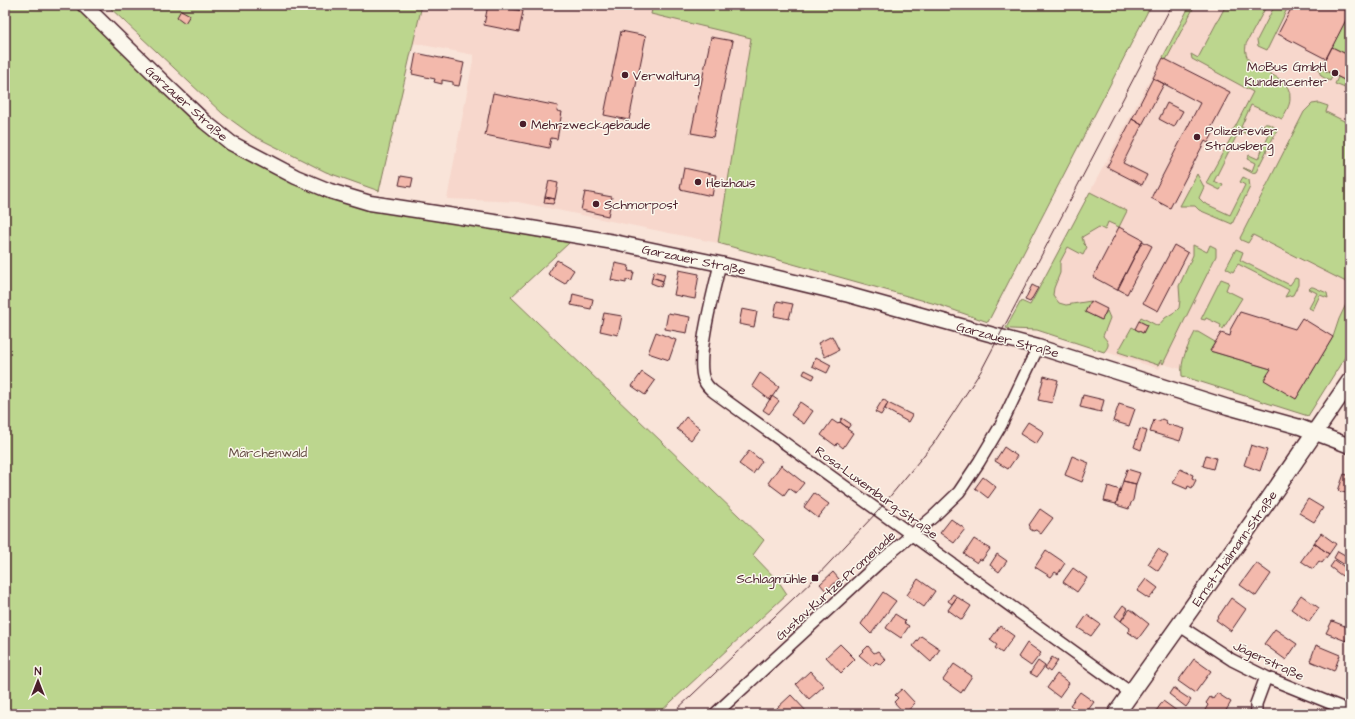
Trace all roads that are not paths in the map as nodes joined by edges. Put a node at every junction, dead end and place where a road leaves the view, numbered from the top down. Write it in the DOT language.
graph roads {
  1 [pos="84,5"];
  2 [pos="720,264"];
  3 [pos="1038,347"];
  4 [pos="1350,381"];
  5 [pos="1316,432"];
  6 [pos="1350,446"];
  7 [pos="912,534"];
  8 [pos="1180,626"];
  9 [pos="1266,677"];
  10 [pos="1131,693"];
  11 [pos="1350,711"];
  12 [pos="715,714"];
  13 [pos="1116,714"];
  14 [pos="1256,714"];
  1 -- 2 [label="street, Garzauer Straße"];
  2 -- 3 [label="street, Garzauer Straße"];
  2 -- 7 [label="street, Rosa-Luxemburg-Straße"];
  3 -- 5 [label="street, Garzauer Straße"];
  3 -- 7 [label="street, Gustav-Kurtze-Promenade"];
  4 -- 5 [label="main road, Ernst-Thälmann-Straße"];
  5 -- 6 [label="street, Garzauer Straße"];
  5 -- 8 [label="main road, Ernst-Thälmann-Straße"];
  7 -- 10 [label="street, Rosa-Luxemburg-Straße"];
  7 -- 12 [label="street, Gustav-Kurtze-Promenade"];
  8 -- 9 [label="street, Jägerstraße"];
  8 -- 10 [label="main road, Ernst-Thälmann-Straße"];
  9 -- 11 [label="street, Jägerstraße"];
  9 -- 14 [label="street"];
  10 -- 13 [label="main road, Ernst-Thälmann-Straße"];
}
